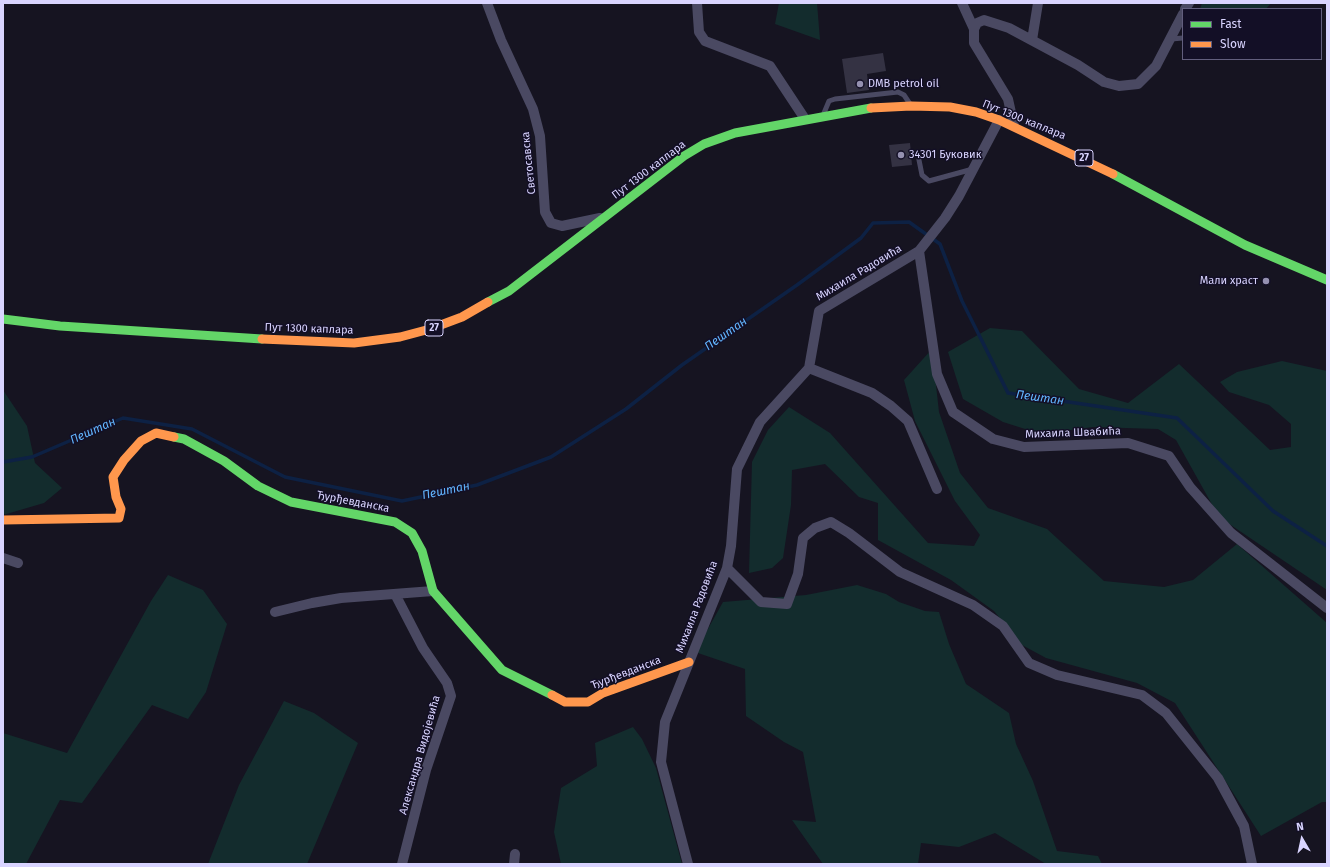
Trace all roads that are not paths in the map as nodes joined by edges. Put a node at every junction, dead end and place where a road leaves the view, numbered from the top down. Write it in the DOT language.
graph roads {
  1 [pos="487,3"];
  2 [pos="697,3"];
  3 [pos="962,3"];
  4 [pos="1038,3"];
  5 [pos="1182,16"];
  6 [pos="974,29"];
  7 [pos="1182,38"];
  8 [pos="1170,39"];
  9 [pos="1032,40"];
  10 [pos="911,106"];
  11 [pos="823,116"];
  12 [pos="805,118"];
  13 [pos="999,120"];
  14 [pos="1014,126"];
  15 [pos="919,160"];
  16 [pos="974,169"];
  17 [pos="608,216"];
  18 [pos="919,251"];
  19 [pos="1327,280"];
  20 [pos="3,319"];
  21 [pos="808,368"];
  22 [pos="937,488"];
  23 [pos="3,520"];
  24 [pos="3,558"];
  25 [pos="18,562"];
  26 [pos="727,568"];
  27 [pos="433,591"];
  28 [pos="395,594"];
  29 [pos="1327,608"];
  30 [pos="275,612"];
  31 [pos="689,662"];
  32 [pos="404,863"];
  33 [pos="688,864"];
  34 [pos="1252,864"];
  1 -- 17 [label="street, Светосавска"];
  2 -- 12 [label="street"];
  3 -- 6 [label="street"];
  4 -- 9 [label="street"];
  5 -- 8 [label="street"];
  6 -- 9 [label="street"];
  6 -- 14 [label="street"];
  7 -- 8 [label="lane"];
  8 -- 9 [label="street"];
  10 -- 11 [label="main road, Пут 1300 каплара / 27"];
  10 -- 11 [label="lane"];
  10 -- 13 [label="main road, Пут 1300 каплара / 27"];
  11 -- 12 [label="main road, Пут 1300 каплара / 27"];
  12 -- 17 [label="main road, Пут 1300 каплара / 27"];
  13 -- 14 [label="main road, Пут 1300 каплара / 27"];
  13 -- 16 [label="street, Михаила Радовића"];
  14 -- 19 [label="main road, Пут 1300 каплара / 27"];
  15 -- 16 [label="lane"];
  16 -- 18 [label="street, Михаила Радовића"];
  17 -- 20 [label="main road, Пут 1300 каплара / 27"];
  18 -- 21 [label="street, Михаила Радовића"];
  18 -- 29 [label="street, Михаила Швабића"];
  21 -- 22 [label="street"];
  21 -- 26 [label="street, Михаила Радовића"];
  23 -- 27 [label="main road, Ђурђевданска"];
  24 -- 25 [label="street"];
  26 -- 31 [label="street, Михаила Радовића"];
  26 -- 34 [label="street"];
  27 -- 28 [label="street"];
  27 -- 31 [label="main road, Ђурђевданска"];
  28 -- 30 [label="street"];
  28 -- 32 [label="street, Александра Видојевића"];
  31 -- 33 [label="street, Михаила Радовића"];
}
